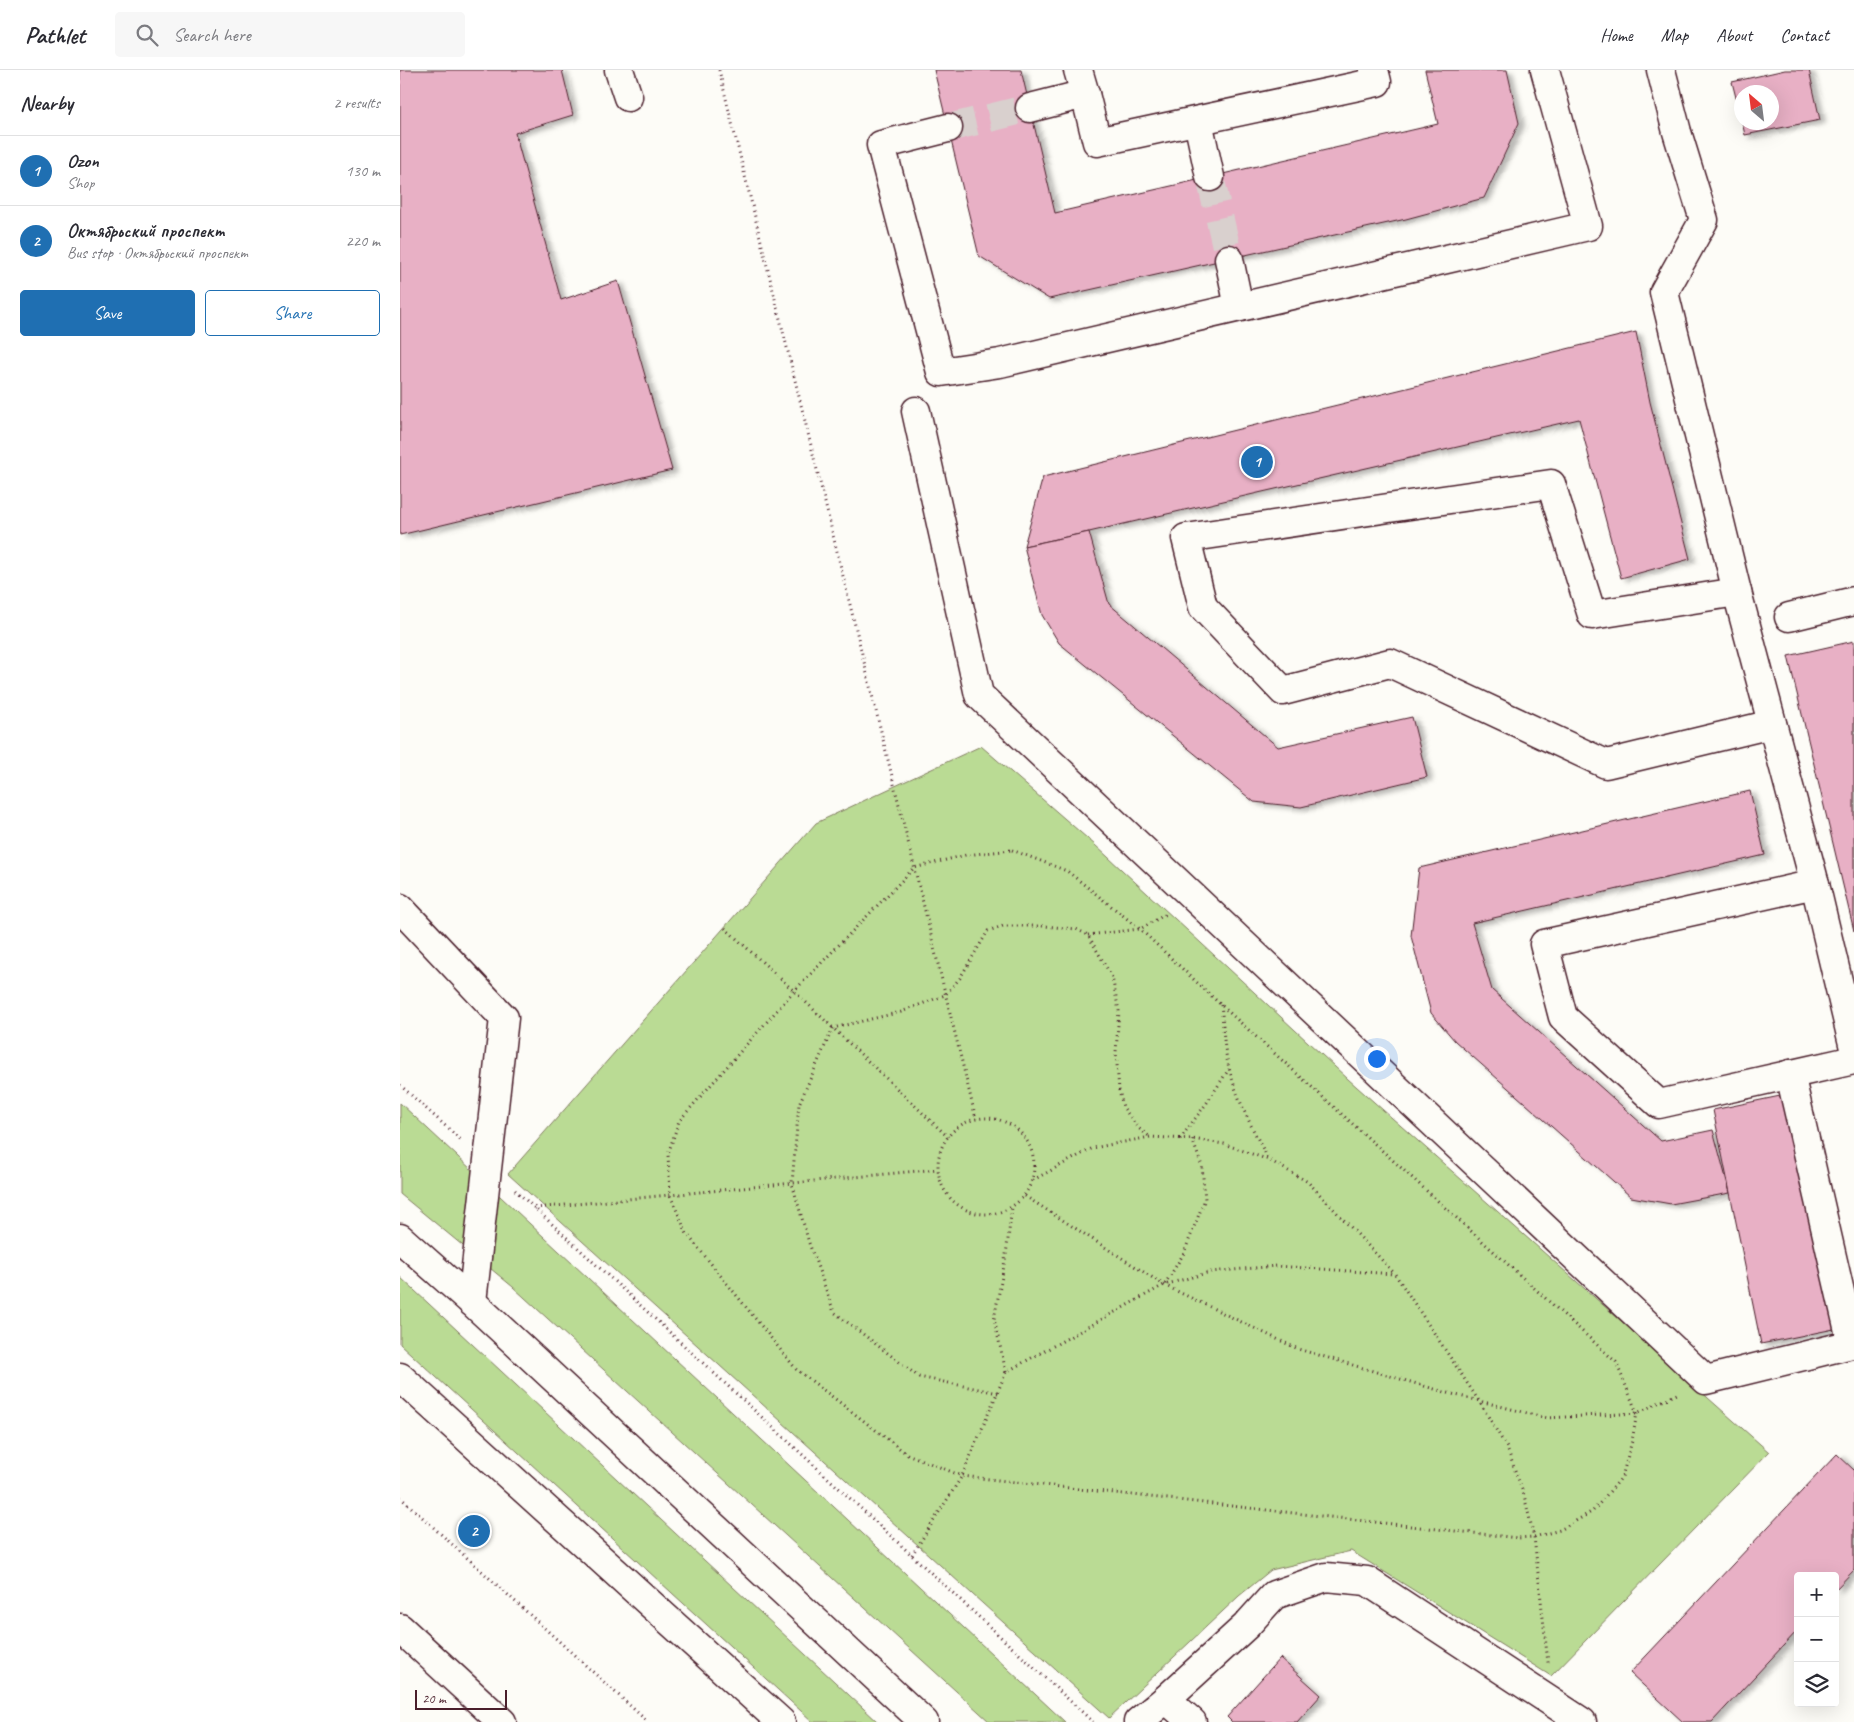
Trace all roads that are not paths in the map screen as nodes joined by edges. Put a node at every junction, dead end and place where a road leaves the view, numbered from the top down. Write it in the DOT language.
graph roads {
  1 [pos="619,70"];
  2 [pos="1374,70"];
  3 [pos="1544,70"];
  4 [pos="1661,70"];
  5 [pos="1082,82"];
  6 [pos="628,97"];
  7 [pos="1030,108"];
  8 [pos="1198,121"];
  9 [pos="948,128"];
  10 [pos="1210,177"];
  11 [pos="1229,259"];
  12 [pos="1239,307"];
  13 [pos="916,411"];
  14 [pos="1737,592"];
  15 [pos="1854,601"];
  16 [pos="1789,617"];
  17 [pos="1772,724"];
  18 [pos="1814,884"];
  19 [pos="400,908"];
  20 [pos="1854,1048"];
  21 [pos="1854,1060"];
  22 [pos="1790,1074"];
  23 [pos="400,1238"];
  24 [pos="472,1302"];
  25 [pos="400,1377"];
  26 [pos="400,1628"];
  27 [pos="1166,1699"];
  28 [pos="502,1722"];
  29 [pos="781,1722"];
  30 [pos="924,1722"];
  31 [pos="1138,1722"];
  32 [pos="1192,1722"];
  33 [pos="1582,1722"];
  1 -- 6 [label="main road"];
  2 -- 8 [label="main road"];
  3 -- 12 [label="main road"];
  4 -- 14 [label="main road"];
  5 -- 7 [label="main road"];
  5 -- 8 [label="main road"];
  8 -- 10 [label="main road"];
  9 -- 12 [label="main road"];
  11 -- 12 [label="main road"];
  13 -- 22 [label="main road"];
  14 -- 17 [label="main road"];
  14 -- 17 [label="main road"];
  15 -- 16 [label="main road"];
  17 -- 18 [label="main road"];
  18 -- 20 [label="main road"];
  18 -- 22 [label="main road"];
  19 -- 24 [label="main road"];
  21 -- 22 [label="main road"];
  23 -- 24 [label="main road"];
  24 -- 30 [label="main road"];
  25 -- 29 [label="main road"];
  26 -- 28 [label="main road"];
  27 -- 31 [label="main road"];
  27 -- 32 [label="main road"];
  27 -- 33 [label="main road"];
}
